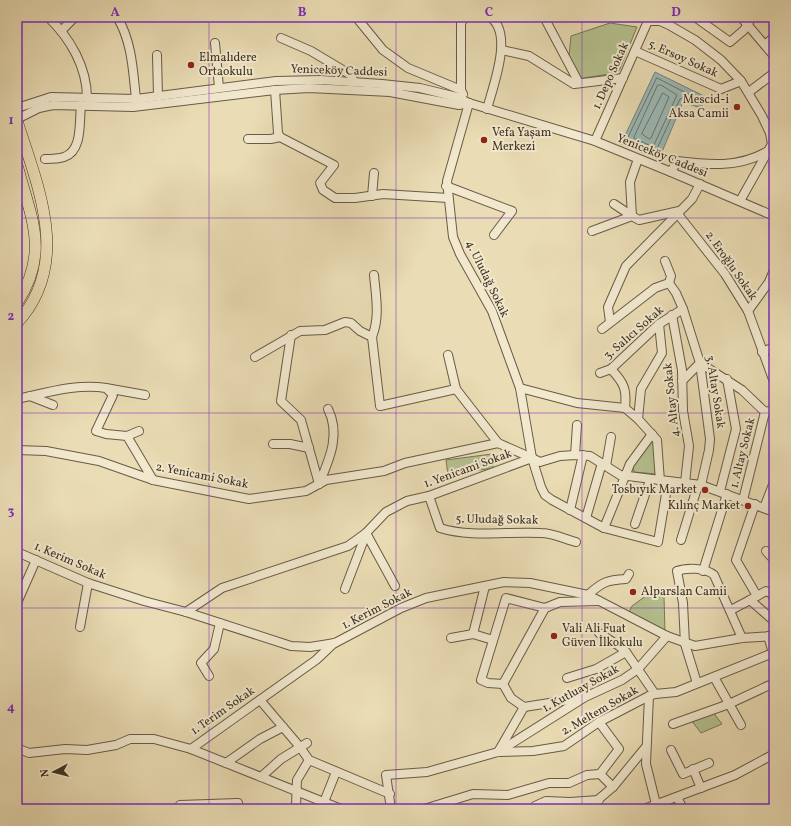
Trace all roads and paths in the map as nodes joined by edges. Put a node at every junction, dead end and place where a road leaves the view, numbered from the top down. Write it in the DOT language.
graph roads {
  1 [pos="48,17"];
  2 [pos="75,17"];
  3 [pos="356,17"];
  4 [pos="465,17"];
  5 [pos="490,17"];
  6 [pos="544,17"];
  7 [pos="694,17"];
  8 [pos="741,17"];
  9 [pos="119,19"];
  10 [pos="749,20"];
  11 [pos="61,31"];
  12 [pos="774,37"];
  13 [pos="281,38"];
  14 [pos="215,43"];
  15 [pos="765,45"];
  16 [pos="502,50"];
  17 [pos="635,51"];
  18 [pos="157,55"];
  19 [pos="774,56"];
  20 [pos="774,73"];
  21 [pos="623,78"];
  22 [pos="741,81"];
  23 [pos="354,82"];
  24 [pos="579,83"];
  25 [pos="245,85"];
  26 [pos="219,88"];
  27 [pos="275,90"];
  28 [pos="460,90"];
  29 [pos="749,92"];
  30 [pos="246,94"];
  31 [pos="158,96"];
  32 [pos="87,98"];
  33 [pos="136,99"];
  34 [pos="469,103"];
  35 [pos="81,105"];
  36 [pos="17,108"];
  37 [pos="488,109"];
  38 [pos="17,120"];
  39 [pos="280,137"];
  40 [pos="248,140"];
  41 [pos="595,142"];
  42 [pos="772,149"];
  43 [pos="45,159"];
  44 [pos="638,159"];
  45 [pos="17,165"];
  46 [pos="374,172"];
  47 [pos="672,172"];
  48 [pos="700,184"];
  49 [pos="446,186"];
  50 [pos="372,196"];
  51 [pos="448,198"];
  52 [pos="740,201"];
  53 [pos="614,204"];
  54 [pos="678,212"];
  55 [pos="632,216"];
  56 [pos="774,216"];
  57 [pos="592,231"];
  58 [pos="494,235"];
  59 [pos="665,261"];
  60 [pos="774,270"];
  61 [pos="374,275"];
  62 [pos="669,283"];
  63 [pos="17,303"];
  64 [pos="683,309"];
  65 [pos="748,311"];
  66 [pos="672,315"];
  67 [pos="610,322"];
  68 [pos="17,323"];
  69 [pos="659,324"];
  70 [pos="602,329"];
  71 [pos="291,335"];
  72 [pos="372,337"];
  73 [pos="774,347"];
  74 [pos="762,352"];
  75 [pos="448,355"];
  76 [pos="255,357"];
  77 [pos="700,363"];
  78 [pos="611,370"];
  79 [pos="600,373"];
  80 [pos="682,380"];
  81 [pos="727,380"];
  82 [pos="774,382"];
  83 [pos="106,388"];
  84 [pos="520,388"];
  85 [pos="456,389"];
  86 [pos="145,395"];
  87 [pos="30,396"];
  88 [pos="17,399"];
  89 [pos="53,405"];
  90 [pos="625,408"];
  91 [pos="328,409"];
  92 [pos="774,410"];
  93 [pos="765,412"];
  94 [pos="638,419"];
  95 [pos="577,425"];
  96 [pos="139,431"];
  97 [pos="652,434"];
  98 [pos="127,436"];
  99 [pos="611,437"];
  100 [pos="498,443"];
  101 [pos="273,444"];
  102 [pos="309,448"];
  103 [pos="17,450"];
  104 [pos="579,455"];
  105 [pos="532,458"];
  106 [pos="604,464"];
  107 [pos="626,476"];
  108 [pos="153,480"];
  109 [pos="650,480"];
  110 [pos="664,481"];
  111 [pos="685,483"];
  112 [pos="319,484"];
  113 [pos="700,485"];
  114 [pos="774,486"];
  115 [pos="723,493"];
  116 [pos="429,496"];
  117 [pos="743,500"];
  118 [pos="755,504"];
  119 [pos="764,508"];
  120 [pos="570,510"];
  121 [pos="774,512"];
  122 [pos="586,518"];
  123 [pos="635,524"];
  124 [pos="604,528"];
  125 [pos="366,533"];
  126 [pos="681,540"];
  127 [pos="576,542"];
  128 [pos="766,551"];
  129 [pos="17,552"];
  130 [pos="36,560"];
  131 [pos="774,560"];
  132 [pos="703,571"];
  133 [pos="629,574"];
  134 [pos="88,583"];
  135 [pos="395,586"];
  136 [pos="485,586"];
  137 [pos="345,589"];
  138 [pos="588,595"];
  139 [pos="753,598"];
  140 [pos="774,599"];
  141 [pos="600,601"];
  142 [pos="17,603"];
  143 [pos="545,608"];
  144 [pos="731,610"];
  145 [pos="186,612"];
  146 [pos="774,621"];
  147 [pos="220,623"];
  148 [pos="80,627"];
  149 [pos="599,633"];
  150 [pos="473,634"];
  151 [pos="667,636"];
  152 [pos="771,636"];
  153 [pos="451,638"];
  154 [pos="742,638"];
  155 [pos="493,640"];
  156 [pos="335,643"];
  157 [pos="685,644"];
  158 [pos="626,652"];
  159 [pos="773,654"];
  160 [pos="638,669"];
  161 [pos="209,676"];
  162 [pos="714,677"];
  163 [pos="566,678"];
  164 [pos="697,683"];
  165 [pos="774,683"];
  166 [pos="503,684"];
  167 [pos="652,695"];
  168 [pos="585,698"];
  169 [pos="260,700"];
  170 [pos="729,704"];
  171 [pos="524,707"];
  172 [pos="599,722"];
  173 [pos="673,724"];
  174 [pos="741,725"];
  175 [pos="283,727"];
  176 [pos="304,745"];
  177 [pos="17,748"];
  178 [pos="645,748"];
  179 [pos="190,749"];
  180 [pos="671,750"];
  181 [pos="498,752"];
  182 [pos="774,754"];
  183 [pos="309,760"];
  184 [pos="226,763"];
  185 [pos="709,763"];
  186 [pos="694,769"];
  187 [pos="336,772"];
  188 [pos="600,774"];
  189 [pos="261,777"];
  190 [pos="613,787"];
  191 [pos="701,788"];
  192 [pos="296,791"];
  193 [pos="390,794"];
  194 [pos="677,797"];
  195 [pos="599,800"];
  196 [pos="324,802"];
  197 [pos="238,803"];
  198 [pos="656,804"];
  199 [pos="180,805"];
  200 [pos="535,806"];
  201 [pos="206,807"];
  202 [pos="294,809"];
  203 [pos="341,809"];
  204 [pos="391,809"];
  205 [pos="424,809"];
  206 [pos="587,809"];
  207 [pos="644,809"];
  208 [pos="683,809"];
  1 -- 11 [label="street"];
  2 -- 11 [label="street"];
  3 -- 28 [label="street"];
  4 -- 28 [label="street"];
  5 -- 16 [label="street"];
  6 -- 24 [label="street"];
  7 -- 10 [label="street"];
  8 -- 10 [label="street"];
  9 -- 33 [label="street"];
  10 -- 15 [label="street"];
  11 -- 32 [label="street"];
  12 -- 15 [label="street"];
  13 -- 23 [label="street"];
  14 -- 26 [label="street"];
  15 -- 19 [label="street"];
  16 -- 24 [label="street"];
  16 -- 37 [label="street"];
  17 -- 21 [label="street, 1. Depo Sokak"];
  17 -- 22 [label="street, 5. Ersoy Sokak"];
  17 -- 22 [label="street, 1. Depo Sokak"];
  18 -- 31 [label="street"];
  20 -- 29 [label="street"];
  21 -- 24 [label="street"];
  21 -- 41 [label="street, 1. Depo Sokak"];
  22 -- 29 [label="street"];
  23 -- 25 [label="street, Yeniceköy Caddesi"];
  23 -- 34 [label="street, Yeniceköy Caddesi"];
  25 -- 26 [label="street, Yeniceköy Caddesi"];
  25 -- 30 [label="street"];
  26 -- 31 [label="street, Yeniceköy Caddesi"];
  27 -- 30 [label="street, Yeniceköy Caddesi"];
  27 -- 34 [label="street, Yeniceköy Caddesi"];
  27 -- 39 [label="street"];
  28 -- 34 [label="street"];
  29 -- 42 [label="street"];
  30 -- 35 [label="street, Yeniceköy Caddesi"];
  31 -- 33 [label="street, Yeniceköy Caddesi"];
  32 -- 33 [label="street, Yeniceköy Caddesi"];
  32 -- 36 [label="street, Yeniceköy Caddesi"];
  34 -- 37 [label="street, Yeniceköy Caddesi"];
  34 -- 49 [label="street, 4. Uludağ Sokak"];
  35 -- 38 [label="street, Yeniceköy Caddesi"];
  35 -- 43 [label="street"];
  37 -- 41 [label="street, Yeniceköy Caddesi"];
  38 -- 68 [label="main road"];
  39 -- 40 [label="street"];
  39 -- 50 [label="street"];
  41 -- 44 [label="street, Yeniceköy Caddesi"];
  42 -- 47 [label="street"];
  42 -- 52 [label="street"];
  44 -- 47 [label="street, Yeniceköy Caddesi"];
  44 -- 55 [label="street"];
  45 -- 63 [label="main road"];
  46 -- 50 [label="street"];
  47 -- 48 [label="street, Yeniceköy Caddesi"];
  48 -- 52 [label="street, Yeniceköy Caddesi"];
  48 -- 54 [label="street"];
  49 -- 51 [label="street, 4. Uludağ Sokak"];
  49 -- 58 [label="street"];
  50 -- 51 [label="street"];
  51 -- 84 [label="street, 4. Uludağ Sokak"];
  52 -- 56 [label="street, Yeniceköy Caddesi"];
  53 -- 55 [label="street"];
  54 -- 55 [label="street"];
  54 -- 65 [label="street, 2. Eroğlu Sokak"];
  54 -- 67 [label="street"];
  55 -- 57 [label="street"];
  59 -- 62 [label="street"];
  60 -- 65 [label="street"];
  61 -- 72 [label="street"];
  62 -- 64 [label="street, 3. Altay Sokak"];
  62 -- 67 [label="street"];
  64 -- 66 [label="street, 3. Salıcı Sokak"];
  64 -- 77 [label="street, 3. Altay Sokak"];
  65 -- 74 [label="street, 2. Eroğlu Sokak"];
  66 -- 69 [label="street, 3. Salıcı Sokak"];
  66 -- 80 [label="street, 4. Altay Sokak"];
  67 -- 70 [label="street"];
  69 -- 78 [label="street, 3. Salıcı Sokak"];
  69 -- 94 [label="street"];
  71 -- 72 [label="street"];
  71 -- 76 [label="street"];
  71 -- 102 [label="street"];
  72 -- 85 [label="street"];
  73 -- 74 [label="street"];
  74 -- 82 [label="street, 2. Eroğlu Sokak"];
  75 -- 85 [label="street"];
  77 -- 80 [label="street"];
  77 -- 81 [label="street"];
  77 -- 113 [label="street, 3. Altay Sokak"];
  78 -- 79 [label="street, 3. Salıcı Sokak"];
  78 -- 90 [label="street"];
  80 -- 111 [label="street, 4. Altay Sokak"];
  81 -- 93 [label="street"];
  81 -- 115 [label="street"];
  83 -- 86 [label="street"];
  83 -- 87 [label="street"];
  83 -- 98 [label="street"];
  84 -- 90 [label="street"];
  84 -- 105 [label="street, 4. Uludağ Sokak"];
  85 -- 100 [label="street"];
  87 -- 88 [label="street"];
  87 -- 89 [label="street"];
  90 -- 94 [label="street"];
  91 -- 112 [label="street"];
  92 -- 93 [label="street"];
  93 -- 117 [label="street, 1. Altay Sokak"];
  94 -- 97 [label="street"];
  95 -- 104 [label="street"];
  96 -- 98 [label="street"];
  97 -- 107 [label="street"];
  97 -- 110 [label="street"];
  98 -- 108 [label="street"];
  99 -- 106 [label="street"];
  100 -- 105 [label="street"];
  100 -- 112 [label="street, 2. Yenicami Sokak"];
  101 -- 102 [label="street"];
  102 -- 112 [label="street"];
  103 -- 108 [label="street, 2. Yenicami Sokak"];
  104 -- 105 [label="street, 1. Yenicami Sokak"];
  104 -- 106 [label="street, 1. Yenicami Sokak"];
  104 -- 120 [label="street"];
  105 -- 116 [label="street, 1. Yenicami Sokak"];
  105 -- 120 [label="street, 4. Uludağ Sokak"];
  106 -- 107 [label="street, 1. Yenicami Sokak"];
  106 -- 122 [label="street"];
  107 -- 109 [label="street, 1. Yenicami Sokak"];
  107 -- 124 [label="street"];
  108 -- 112 [label="street, 2. Yenicami Sokak"];
  109 -- 110 [label="street, 1. Yenicami Sokak"];
  109 -- 123 [label="street"];
  110 -- 111 [label="street, 1. Yenicami Sokak"];
  110 -- 124 [label="street"];
  111 -- 113 [label="street, 1. Yenicami Sokak"];
  113 -- 115 [label="street, 1. Yenicami Sokak"];
  113 -- 126 [label="street, 3. Altay Sokak"];
  114 -- 119 [label="street"];
  115 -- 117 [label="street, 1. Yenicami Sokak"];
  115 -- 132 [label="street"];
  116 -- 125 [label="street, 1. Yenicami Sokak"];
  116 -- 127 [label="street, 5. Uludağ Sokak"];
  117 -- 118 [label="street, 1. Yenicami Sokak"];
  118 -- 119 [label="street, 1. Yenicami Sokak"];
  118 -- 139 [label="street"];
  119 -- 121 [label="street, 1. Yenicami Sokak"];
  120 -- 122 [label="street"];
  122 -- 124 [label="street"];
  125 -- 135 [label="street"];
  125 -- 137 [label="street"];
  125 -- 145 [label="street, 1. Yenicami Sokak"];
  128 -- 131 [label="street"];
  129 -- 130 [label="street, 1. Kerim Sokak"];
  130 -- 134 [label="street, 1. Kerim Sokak"];
  130 -- 142 [label="street"];
  132 -- 144 [label="street"];
  132 -- 157 [label="street"];
  133 -- 138 [label="street"];
  134 -- 145 [label="street, 1. Kerim Sokak"];
  134 -- 148 [label="street"];
  136 -- 138 [label="street, 1. Kerim Sokak"];
  136 -- 150 [label="street"];
  136 -- 156 [label="street, 1. Kerim Sokak"];
  138 -- 141 [label="street, 1. Kerim Sokak"];
  139 -- 140 [label="street"];
  139 -- 144 [label="street"];
  139 -- 146 [label="street"];
  141 -- 143 [label="street"];
  141 -- 151 [label="street, 1. Kerim Sokak"];
  143 -- 155 [label="street"];
  143 -- 166 [label="street"];
  144 -- 154 [label="street"];
  145 -- 147 [label="street, 1. Kerim Sokak"];
  147 -- 156 [label="street, 1. Kerim Sokak"];
  147 -- 161 [label="street"];
  149 -- 158 [label="street"];
  150 -- 153 [label="street"];
  150 -- 155 [label="street"];
  151 -- 157 [label="street, 1. Kerim Sokak"];
  151 -- 160 [label="street, 1. Kutluay Sokak"];
  152 -- 154 [label="street, 1. Kerim Sokak"];
  152 -- 159 [label="street"];
  154 -- 157 [label="street, 1. Kerim Sokak"];
  155 -- 166 [label="street"];
  156 -- 169 [label="street, 1. Terim Sokak"];
  157 -- 164 [label="street"];
  158 -- 160 [label="street"];
  158 -- 163 [label="street"];
  159 -- 162 [label="street, 2. Meltem Sokak"];
  160 -- 167 [label="street"];
  160 -- 168 [label="street, 1. Kutluay Sokak"];
  162 -- 164 [label="street, 2. Meltem Sokak"];
  162 -- 170 [label="street"];
  164 -- 167 [label="street, 2. Meltem Sokak"];
  165 -- 170 [label="street"];
  166 -- 171 [label="street"];
  167 -- 172 [label="street, 2. Meltem Sokak"];
  167 -- 178 [label="street"];
  168 -- 171 [label="street"];
  168 -- 181 [label="street, 1. Kutluay Sokak"];
  169 -- 175 [label="street"];
  169 -- 179 [label="street, 1. Terim Sokak"];
  170 -- 173 [label="street"];
  170 -- 174 [label="street"];
  171 -- 181 [label="street"];
  172 -- 181 [label="street, 2. Meltem Sokak"];
  172 -- 188 [label="street"];
  175 -- 176 [label="street"];
  175 -- 184 [label="street"];
  176 -- 183 [label="street"];
  176 -- 189 [label="street"];
  177 -- 179 [label="street, 1. Terim Sokak"];
  178 -- 190 [label="street"];
  178 -- 198 [label="street"];
  179 -- 184 [label="street"];
  180 -- 186 [label="street"];
  181 -- 193 [label="street, 2. Meltem Sokak"];
  182 -- 191 [label="street"];
  183 -- 187 [label="street"];
  183 -- 192 [label="street"];
  184 -- 189 [label="street"];
  185 -- 186 [label="street"];
  186 -- 191 [label="street"];
  187 -- 193 [label="street"];
  187 -- 196 [label="street"];
  188 -- 190 [label="street"];
  188 -- 205 [label="street"];
  189 -- 192 [label="street"];
  190 -- 195 [label="street"];
  191 -- 194 [label="street"];
  192 -- 196 [label="street"];
  192 -- 202 [label="street"];
  193 -- 204 [label="street"];
  194 -- 198 [label="street"];
  194 -- 208 [label="street"];
  195 -- 200 [label="street"];
  195 -- 206 [label="street"];
  196 -- 203 [label="street"];
  197 -- 201 [label="street"];
  198 -- 207 [label="street"];
  199 -- 201 [label="street"];
}
